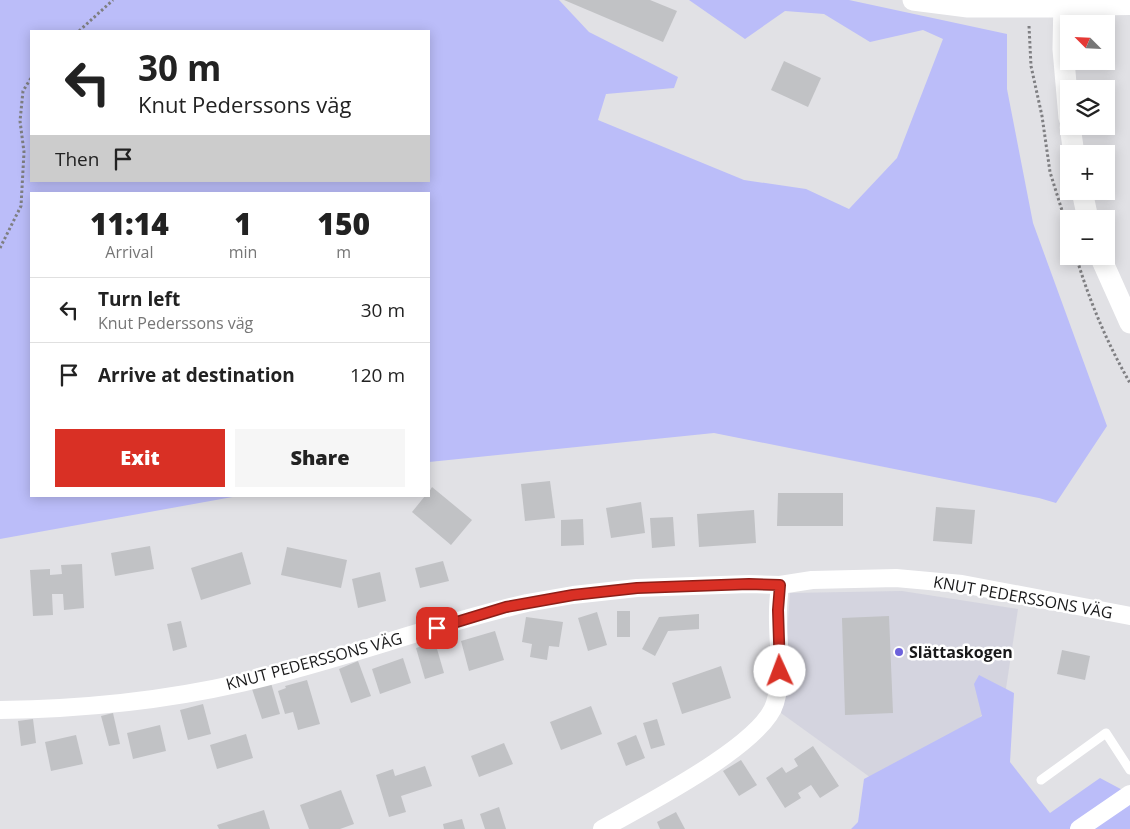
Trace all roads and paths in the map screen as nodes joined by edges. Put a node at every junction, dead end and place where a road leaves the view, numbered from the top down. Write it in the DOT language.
graph roads {
  1 [pos="113,0"];
  2 [pos="914,0"];
  3 [pos="1063,4"];
  4 [pos="1130,6"];
  5 [pos="1028,7"];
  6 [pos="80,30"];
  7 [pos="30,80"];
  8 [pos="1066,80"];
  9 [pos="1062,210"];
  10 [pos="0,248"];
  11 [pos="1079,265"];
  12 [pos="1104,265"];
  13 [pos="1130,323"];
  14 [pos="1130,383"];
  15 [pos="780,585"];
  16 [pos="1130,616"];
  17 [pos="0,710"];
  18 [pos="1130,770"];
  19 [pos="1041,780"];
  20 [pos="1130,794"];
  21 [pos="602,829"];
  22 [pos="1079,829"];
  1 -- 6 [label="path"];
  2 -- 5 [label="street"];
  3 -- 4 [label="street"];
  3 -- 5 [label="street"];
  3 -- 8 [label="street"];
  5 -- 9 [label="path"];
  7 -- 10 [label="path"];
  11 -- 14 [label="path"];
  12 -- 13 [label="street"];
  15 -- 16 [label="street, KNUT PEDERSSONS VÄG"];
  15 -- 17 [label="street, KNUT PEDERSSONS VÄG"];
  15 -- 21 [label="street"];
  18 -- 19 [label="lane"];
  20 -- 22 [label="street"];
}
